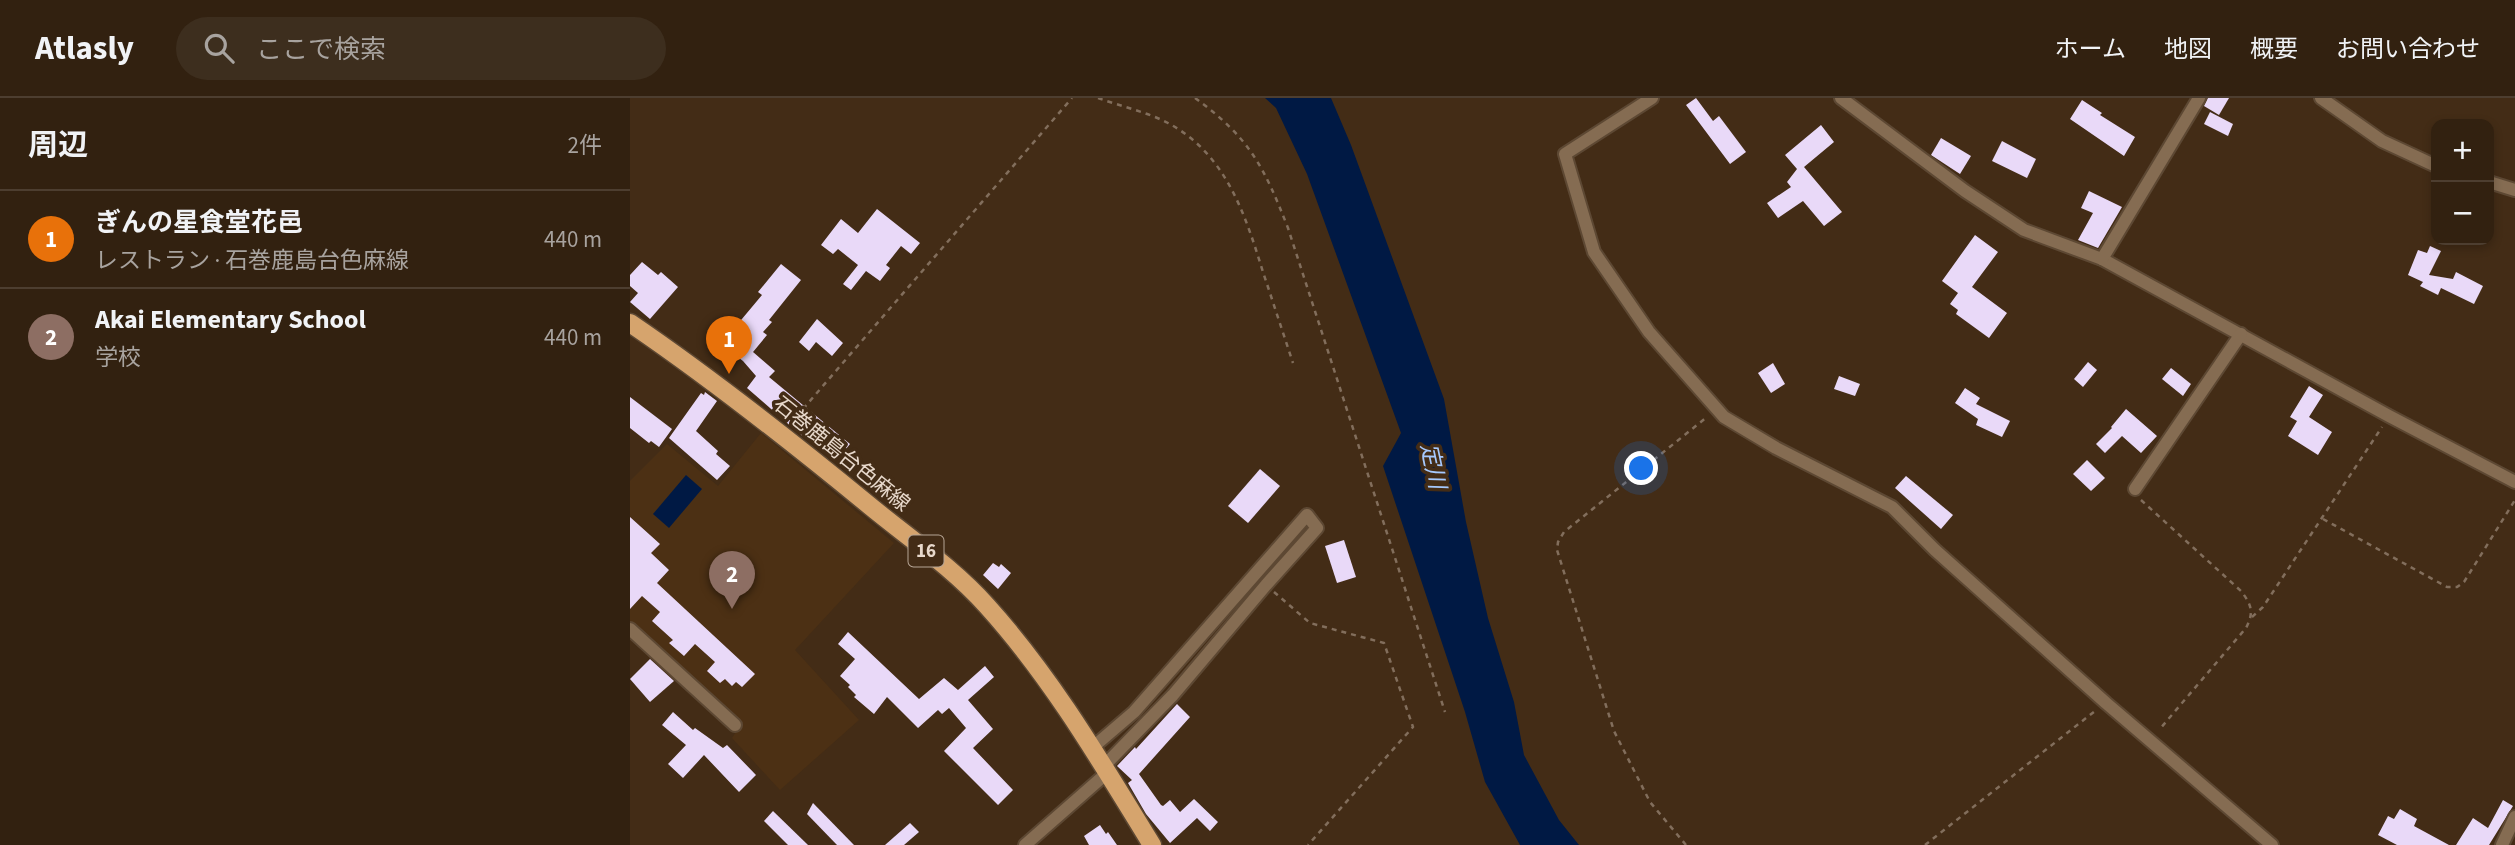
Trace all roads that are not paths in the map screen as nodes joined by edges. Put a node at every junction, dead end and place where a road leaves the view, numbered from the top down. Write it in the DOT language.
graph roads {
  1 [pos="1652,98"];
  2 [pos="1841,98"];
  3 [pos="2199,98"];
  4 [pos="2321,98"];
  5 [pos="2431,164"];
  6 [pos="2494,184"];
  7 [pos="2515,190"];
  8 [pos="2102,259"];
  9 [pos="630,324"];
  10 [pos="2241,334"];
  11 [pos="2515,481"];
  12 [pos="2135,489"];
  13 [pos="630,629"];
  14 [pos="735,725"];
  15 [pos="1092,748"];
  16 [pos="1105,770"];
  17 [pos="2515,817"];
  18 [pos="1026,845"];
  19 [pos="1152,845"];
  20 [pos="2272,845"];
  21 [pos="2502,845"];
  1 -- 20 [label="street"];
  2 -- 8 [label="street"];
  3 -- 8 [label="street"];
  4 -- 5 [label="street"];
  6 -- 7 [label="street"];
  8 -- 10 [label="street"];
  9 -- 15 [label="main road, 石巻鹿島台色麻線 / 16"];
  10 -- 11 [label="street"];
  10 -- 12 [label="street"];
  13 -- 14 [label="street"];
  15 -- 16 [label="main road, 石巻鹿島台色麻線 / 16"];
  15 -- 16 [label="street"];
  16 -- 18 [label="street"];
  16 -- 19 [label="main road, 石巻鹿島台色麻線 / 16"];
  17 -- 21 [label="street"];
}
